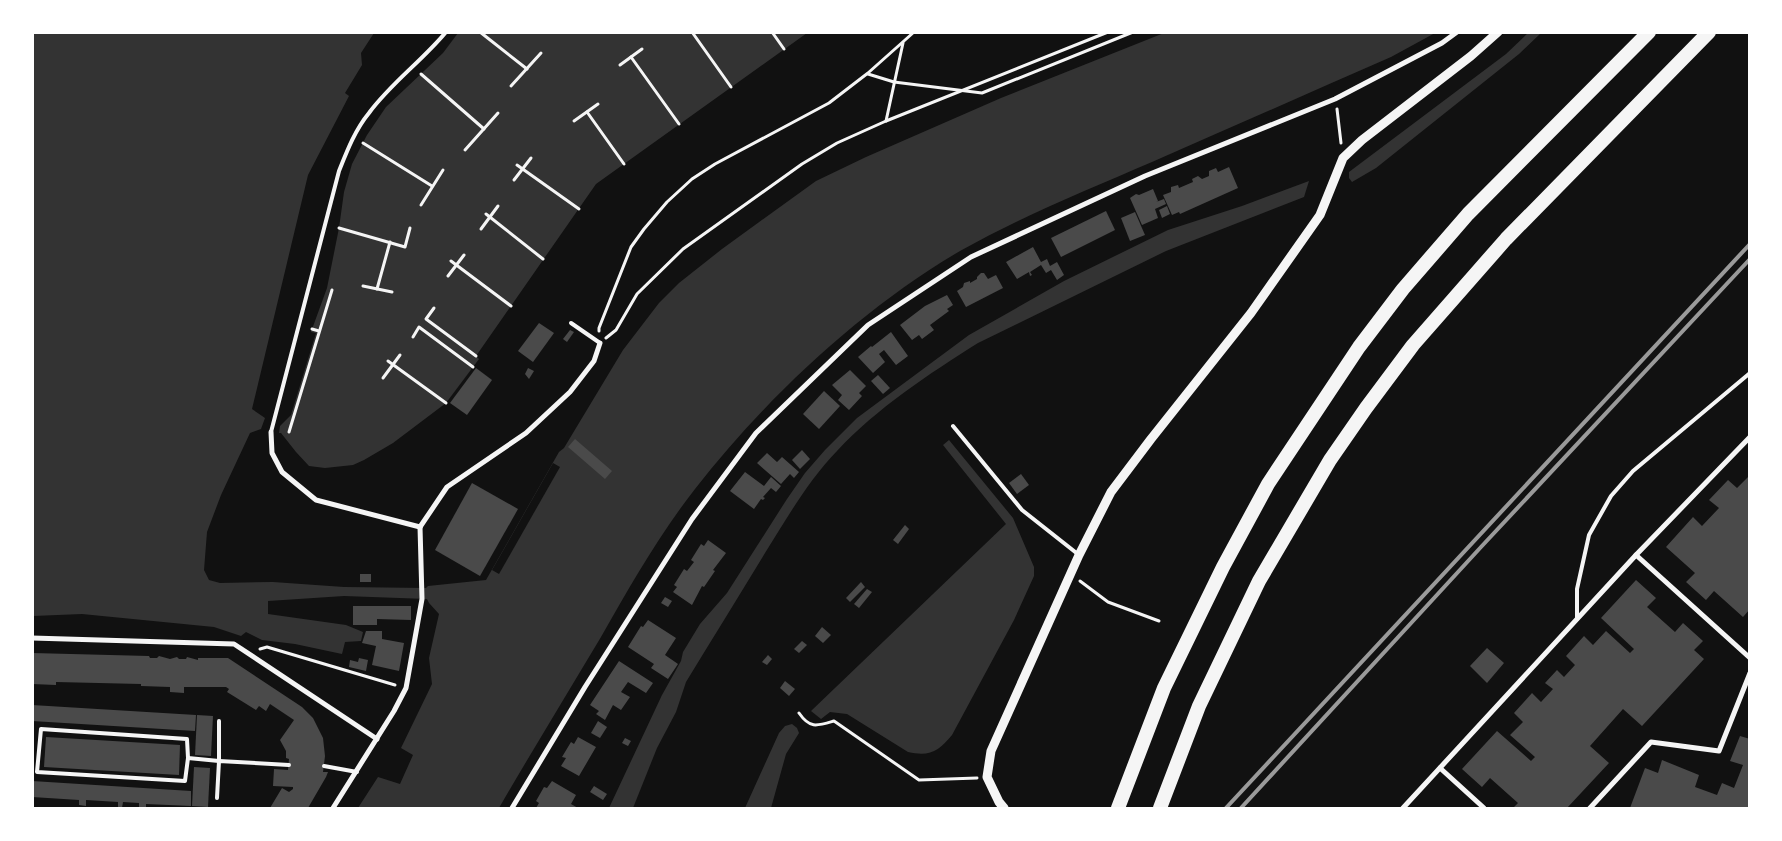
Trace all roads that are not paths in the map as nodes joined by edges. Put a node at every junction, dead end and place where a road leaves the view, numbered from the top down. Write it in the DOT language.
graph roads {
  1 [pos="446,32"];
  2 [pos="1457,32"];
  3 [pos="1498,32"];
  4 [pos="1649,32"];
  5 [pos="1709,32"];
  6 [pos="571,323"];
  7 [pos="600,343"];
  8 [pos="1750,373"];
  9 [pos="953,426"];
  10 [pos="271,432"];
  11 [pos="1750,437"];
  12 [pos="420,527"];
  13 [pos="1079,555"];
  14 [pos="1636,555"];
  15 [pos="1577,619"];
  16 [pos="32,638"];
  17 [pos="1750,658"];
  18 [pos="1750,674"];
  19 [pos="219,721"];
  20 [pos="377,739"];
  21 [pos="188,758"];
  22 [pos="218,762"];
  23 [pos="288,765"];
  24 [pos="324,766"];
  25 [pos="1440,768"];
  26 [pos="357,772"];
  27 [pos="217,798"];
  28 [pos="333,808"];
  29 [pos="512,808"];
  30 [pos="1004,808"];
  31 [pos="1118,808"];
  32 [pos="1160,808"];
  33 [pos="1403,808"];
  34 [pos="1484,808"];
  35 [pos="1590,808"];
  1 -- 10 [label="lane"];
  2 -- 29 [label="street"];
  3 -- 13 [label="street"];
  4 -- 31 [label="highway"];
  5 -- 32 [label="highway"];
  6 -- 7 [label="lane"];
  7 -- 12 [label="street"];
  8 -- 15 [label="lane"];
  9 -- 13 [label="lane"];
  10 -- 12 [label="street"];
  11 -- 14 [label="street"];
  12 -- 20 [label="street"];
  13 -- 30 [label="street"];
  14 -- 15 [label="street"];
  14 -- 17 [label="street"];
  15 -- 25 [label="street"];
  16 -- 20 [label="street"];
  18 -- 35 [label="street"];
  19 -- 22 [label="lane"];
  20 -- 26 [label="street"];
  21 -- 21 [label="lane"];
  21 -- 22 [label="lane"];
  22 -- 23 [label="lane"];
  22 -- 27 [label="lane"];
  24 -- 26 [label="lane"];
  25 -- 33 [label="street"];
  25 -- 34 [label="street"];
  26 -- 28 [label="street"];
}
